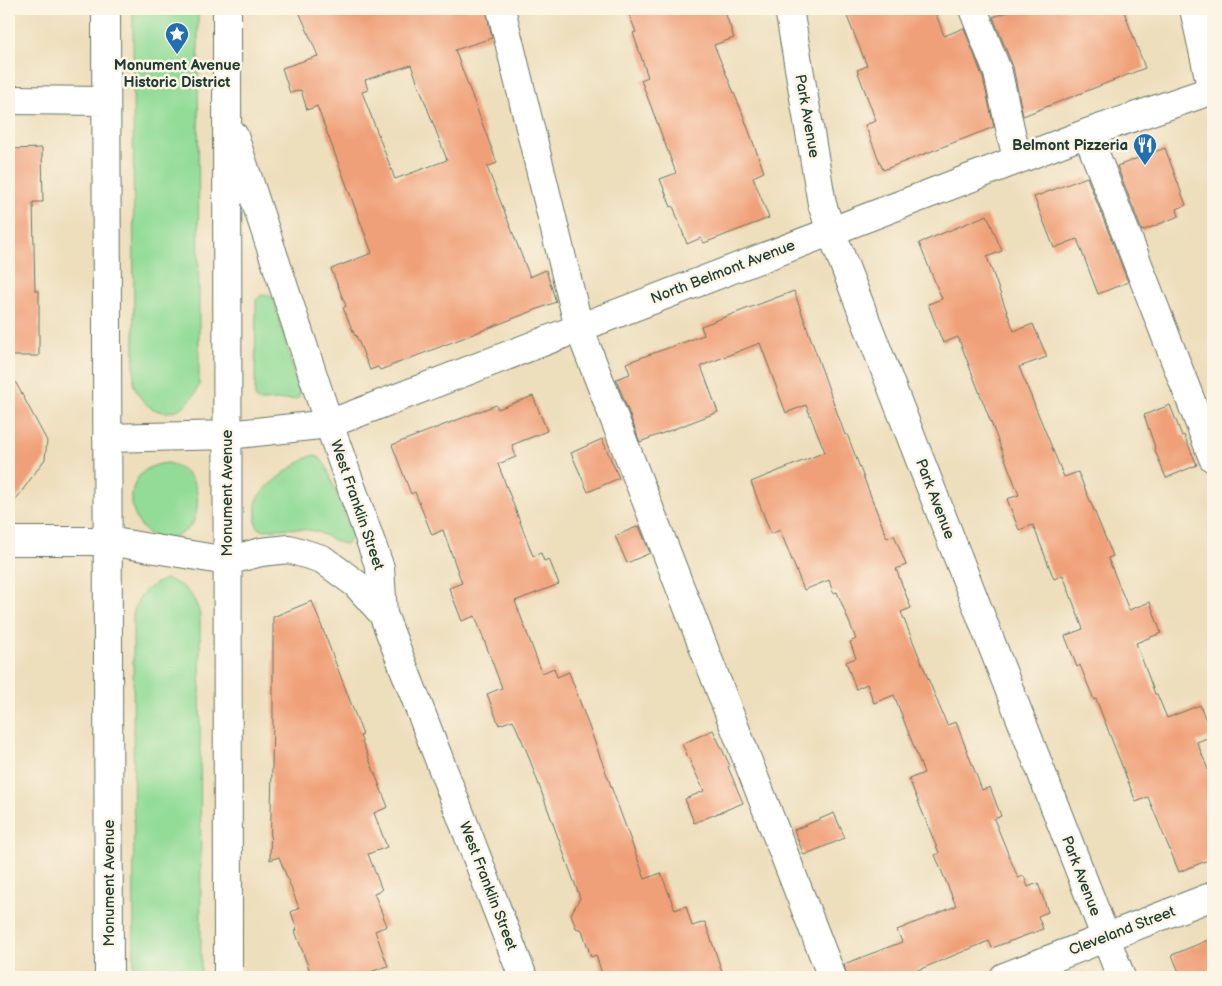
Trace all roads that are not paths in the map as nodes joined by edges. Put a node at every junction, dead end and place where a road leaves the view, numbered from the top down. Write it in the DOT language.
graph roads {
  1 [pos="106,9"];
  2 [pos="227,9"];
  3 [pos="502,9"];
  4 [pos="789,9"];
  5 [pos="972,9"];
  6 [pos="1194,9"];
  7 [pos="1213,91"];
  8 [pos="9,100"];
  9 [pos="106,101"];
  10 [pos="227,114"];
  11 [pos="1087,133"];
  12 [pos="1017,160"];
  13 [pos="831,231"];
  14 [pos="579,328"];
  15 [pos="329,424"];
  16 [pos="228,435"];
  17 [pos="107,438"];
  18 [pos="1213,458"];
  19 [pos="9,541"];
  20 [pos="108,541"];
  21 [pos="227,561"];
  22 [pos="383,614"];
  23 [pos="1213,896"];
  24 [pos="1106,938"];
  25 [pos="109,977"];
  26 [pos="228,977"];
  27 [pos="523,977"];
  28 [pos="832,977"];
  29 [pos="1004,977"];
  30 [pos="1121,977"];
  1 -- 9 [label="street, Monument Avenue"];
  2 -- 10 [label="street, Monument Avenue"];
  3 -- 14 [label="street"];
  4 -- 13 [label="street, Park Avenue"];
  5 -- 12 [label="street"];
  6 -- 7 [label="street"];
  7 -- 11 [label="street, North Belmont Avenue"];
  8 -- 9 [label="street"];
  9 -- 17 [label="street, Monument Avenue"];
  10 -- 15 [label="street, West Franklin Street"];
  10 -- 16 [label="street, Monument Avenue"];
  11 -- 12 [label="street, North Belmont Avenue"];
  11 -- 18 [label="street"];
  12 -- 13 [label="street, North Belmont Avenue"];
  13 -- 14 [label="street, North Belmont Avenue"];
  13 -- 24 [label="street, Park Avenue"];
  14 -- 15 [label="street, North Belmont Avenue"];
  14 -- 28 [label="street"];
  15 -- 16 [label="street, North Belmont Avenue"];
  15 -- 22 [label="street, West Franklin Street"];
  16 -- 17 [label="street, North Belmont Avenue"];
  16 -- 21 [label="street, Monument Avenue"];
  17 -- 20 [label="street, Monument Avenue"];
  19 -- 20 [label="street"];
  20 -- 21 [label="street"];
  20 -- 25 [label="street, Monument Avenue"];
  21 -- 22 [label="street"];
  21 -- 26 [label="street, Monument Avenue"];
  22 -- 27 [label="street, West Franklin Street"];
  23 -- 24 [label="street, Cleveland Street"];
  24 -- 29 [label="street, Cleveland Street"];
  24 -- 30 [label="street, Park Avenue"];
}
